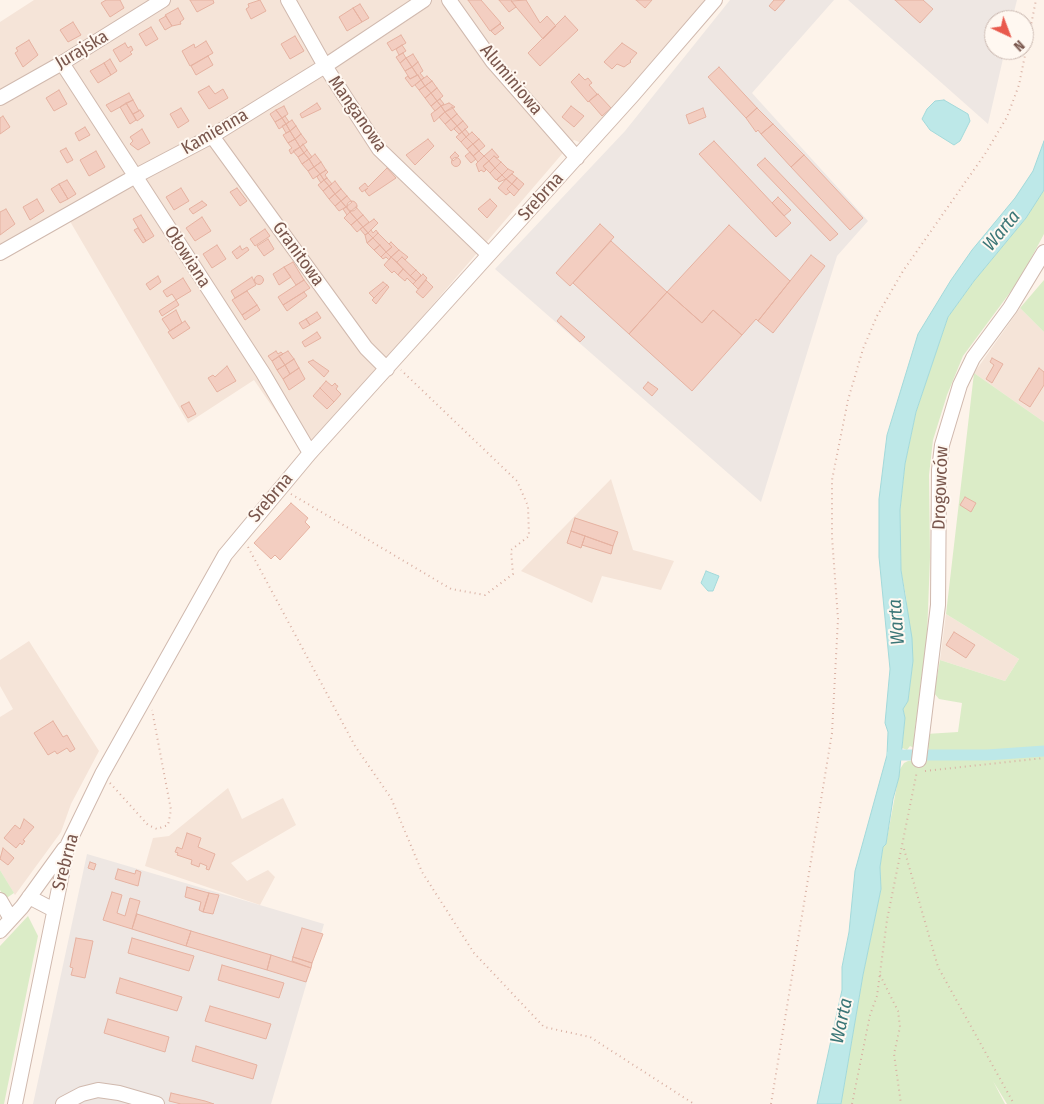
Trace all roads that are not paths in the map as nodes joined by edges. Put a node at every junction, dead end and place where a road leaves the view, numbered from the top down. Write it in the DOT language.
graph roads {
  1 [pos="163,0"];
  2 [pos="288,0"];
  3 [pos="424,0"];
  4 [pos="449,0"];
  5 [pos="715,0"];
  6 [pos="62,63"];
  7 [pos="325,66"];
  8 [pos="0,98"];
  9 [pos="212,136"];
  10 [pos="577,158"];
  11 [pos="134,176"];
  12 [pos="1044,252"];
  13 [pos="0,253"];
  14 [pos="488,254"];
  15 [pos="387,369"];
  16 [pos="310,453"];
  17 [pos="918,761"];
  18 [pos="68,844"];
  19 [pos="29,897"];
  20 [pos="0,900"];
  21 [pos="54,910"];
  22 [pos="11,919"];
  23 [pos="0,931"];
  24 [pos="15,1104"];
  25 [pos="63,1104"];
  26 [pos="157,1104"];
  1 -- 6 [label="street, Jurajska"];
  2 -- 7 [label="street, Manganowa"];
  3 -- 7 [label="street, Kamienna"];
  4 -- 10 [label="street, Aluminiowa"];
  5 -- 10 [label="street, Srebrna"];
  6 -- 8 [label="street, Jurajska"];
  6 -- 11 [label="street, Ołowiana"];
  7 -- 9 [label="street, Kamienna"];
  7 -- 14 [label="street, Manganowa"];
  9 -- 11 [label="street, Kamienna"];
  9 -- 15 [label="street, Granitowa"];
  10 -- 14 [label="street, Srebrna"];
  11 -- 13 [label="street, Kamienna"];
  11 -- 16 [label="street, Ołowiana"];
  12 -- 17 [label="street, Drogowców"];
  14 -- 15 [label="street, Srebrna"];
  15 -- 16 [label="street, Srebrna"];
  16 -- 18 [label="street, Srebrna"];
  18 -- 19 [label="street"];
  18 -- 21 [label="street, Srebrna"];
  19 -- 21 [label="street"];
  19 -- 22 [label="street"];
  20 -- 22 [label="street"];
  21 -- 24 [label="street, Srebrna"];
  22 -- 23 [label="street"];
  25 -- 26 [label="street"];
}
